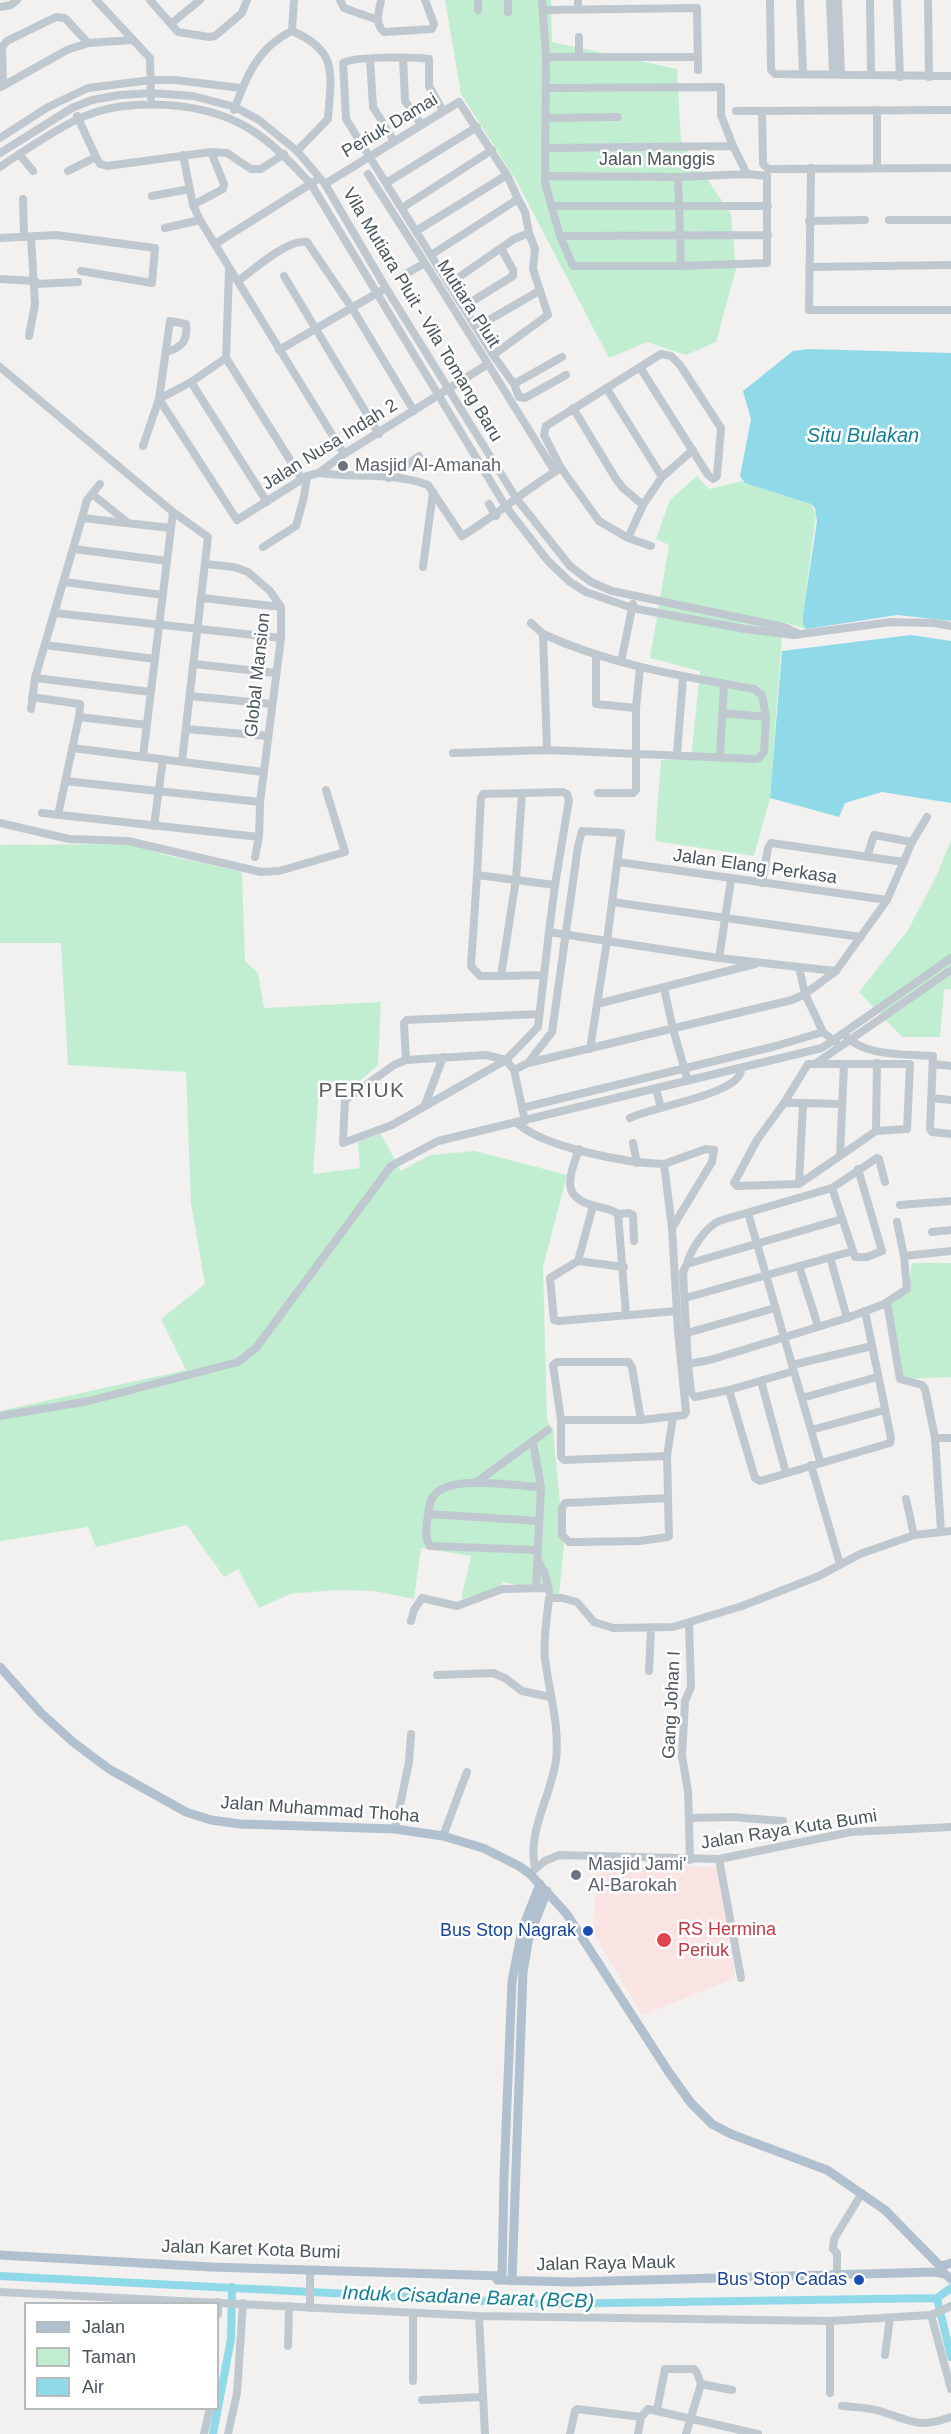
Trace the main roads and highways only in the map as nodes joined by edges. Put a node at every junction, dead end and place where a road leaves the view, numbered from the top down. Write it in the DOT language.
graph roads {
  1 [pos="0,1667"];
  2 [pos="543,1888"];
  3 [pos="512,2101"];
  4 [pos="504,2177"];
  5 [pos="514,2177"];
  6 [pos="0,2255"];
  7 [pos="502,2260"];
  8 [pos="512,2260"];
  9 [pos="946,2265"];
  10 [pos="259,2268"];
  11 [pos="949,2277"];
  12 [pos="512,2281"];
  1 -- 2 [label="main road, Jalan Muhammad Thoha"];
  2 -- 3 [label="main road"];
  2 -- 9 [label="main road, Jalan Muhammad Thoha"];
  3 -- 4 [label="main road"];
  3 -- 5 [label="main road"];
  4 -- 5 [label="main road"];
  4 -- 7 [label="main road"];
  5 -- 8 [label="main road"];
  6 -- 10 [label="main road, Jalan Karet Kota Bumi"];
  7 -- 8 [label="main road"];
  7 -- 10 [label="main road, Jalan Karet Kota Bumi"];
  8 -- 12 [label="main road"];
  10 -- 12 [label="main road, Jalan Raya Mauk"];
  11 -- 12 [label="main road, Jalan Raya Mauk"];
}
